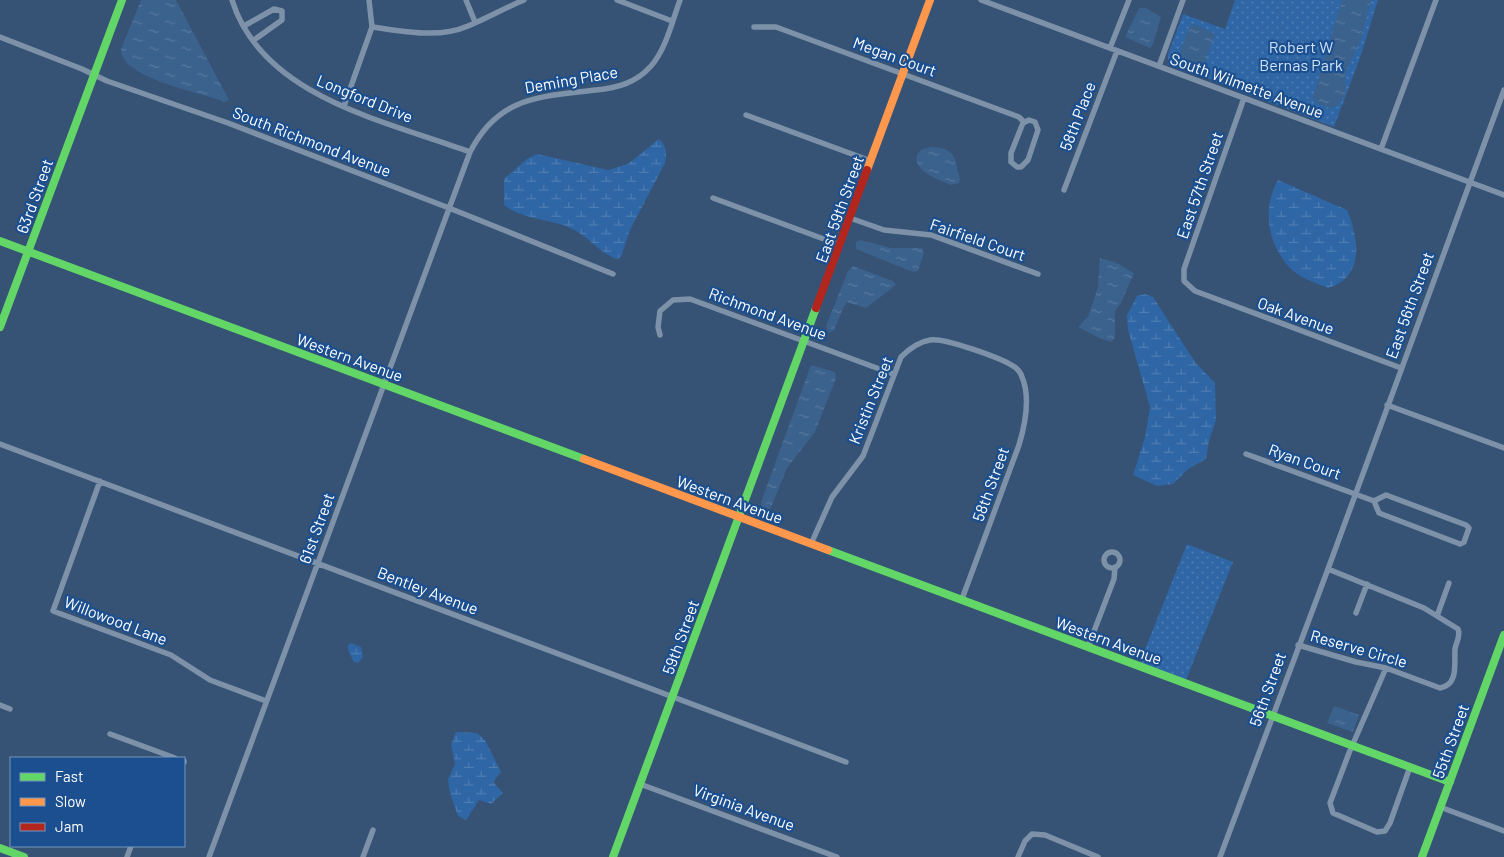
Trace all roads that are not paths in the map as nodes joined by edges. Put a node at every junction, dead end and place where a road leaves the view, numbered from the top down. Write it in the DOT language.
graph roads {
  1 [pos="122,0"];
  2 [pos="232,0"];
  3 [pos="369,0"];
  4 [pos="466,0"];
  5 [pos="524,0"];
  6 [pos="617,0"];
  7 [pos="680,0"];
  8 [pos="930,0"];
  9 [pos="981,0"];
  10 [pos="1128,0"];
  11 [pos="1183,0"];
  12 [pos="1436,0"];
  13 [pos="672,20"];
  14 [pos="475,22"];
  15 [pos="244,26"];
  16 [pos="372,27"];
  17 [pos="754,27"];
  18 [pos="0,37"];
  19 [pos="254,40"];
  20 [pos="1113,50"];
  21 [pos="1158,66"];
  22 [pos="903,74"];
  23 [pos="94,75"];
  24 [pos="1504,90"];
  25 [pos="1244,98"];
  26 [pos="344,106"];
  27 [pos="746,115"];
  28 [pos="1024,122"];
  29 [pos="1381,149"];
  30 [pos="470,152"];
  31 [pos="871,161"];
  32 [pos="1470,182"];
  33 [pos="1064,190"];
  34 [pos="1504,195"];
  35 [pos="713,198"];
  36 [pos="449,208"];
  37 [pos="850,218"];
  38 [pos="0,241"];
  39 [pos="840,245"];
  40 [pos="28,252"];
  41 [pos="614,274"];
  42 [pos="1038,274"];
  43 [pos="1184,281"];
  44 [pos="0,327"];
  45 [pos="660,335"];
  46 [pos="804,340"];
  47 [pos="1401,368"];
  48 [pos="893,374"];
  49 [pos="1022,376"];
  50 [pos="384,384"];
  51 [pos="1387,405"];
  52 [pos="772,427"];
  53 [pos="0,444"];
  54 [pos="1504,448"];
  55 [pos="1246,454"];
  56 [pos="100,481"];
  57 [pos="1355,494"];
  58 [pos="1374,501"];
  59 [pos="739,517"];
  60 [pos="1341,530"];
  61 [pos="811,544"];
  62 [pos="318,563"];
  63 [pos="1116,567"];
  64 [pos="1328,569"];
  65 [pos="1449,582"];
  66 [pos="1368,584"];
  67 [pos="962,599"];
  68 [pos="1356,613"];
  69 [pos="1437,616"];
  70 [pos="1504,635"];
  71 [pos="1298,645"];
  72 [pos="1088,647"];
  73 [pos="1386,668"];
  74 [pos="672,697"];
  75 [pos="266,701"];
  76 [pos="0,705"];
  77 [pos="10,709"];
  78 [pos="1272,716"];
  79 [pos="110,734"];
  80 [pos="1353,746"];
  81 [pos="164,756"];
  82 [pos="846,762"];
  83 [pos="1410,767"];
  84 [pos="1450,782"];
  85 [pos="640,784"];
  86 [pos="1440,807"];
  87 [pos="373,830"];
  88 [pos="1504,831"];
  89 [pos="0,848"];
  90 [pos="24,857"];
  91 [pos="209,857"];
  92 [pos="363,857"];
  93 [pos="613,857"];
  94 [pos="837,857"];
  95 [pos="1018,857"];
  96 [pos="1098,857"];
  97 [pos="1220,857"];
  98 [pos="1422,857"];
  1 -- 23 [label="street, 63rd Street"];
  2 -- 15 [label="street, Longford Drive"];
  3 -- 16 [label="street"];
  4 -- 14 [label="street"];
  5 -- 14 [label="street"];
  6 -- 13 [label="street"];
  7 -- 13 [label="street, Deming Place"];
  8 -- 22 [label="street, East 59th Street"];
  9 -- 20 [label="street, South Wilmette Avenue"];
  10 -- 20 [label="street, 58th Place"];
  11 -- 21 [label="street"];
  12 -- 29 [label="street"];
  13 -- 30 [label="street, Deming Place"];
  14 -- 16 [label="street"];
  15 -- 19 [label="street, Longford Drive"];
  15 -- 19 [label="street"];
  16 -- 26 [label="street"];
  17 -- 22 [label="street, Megan Court"];
  18 -- 23 [label="street, South Richmond Avenue"];
  19 -- 26 [label="street, Longford Drive"];
  20 -- 21 [label="street, South Wilmette Avenue"];
  20 -- 33 [label="street, 58th Place"];
  21 -- 25 [label="street, South Wilmette Avenue"];
  22 -- 28 [label="street, Megan Court"];
  22 -- 31 [label="street, East 59th Street"];
  23 -- 36 [label="street, South Richmond Avenue"];
  23 -- 40 [label="street, 63rd Street"];
  24 -- 32 [label="street, East 56th Street"];
  25 -- 29 [label="street, South Wilmette Avenue"];
  25 -- 43 [label="street, East 57th Street"];
  26 -- 30 [label="street, Longford Drive"];
  27 -- 31 [label="street"];
  28 -- 28 [label="street, Megan Court"];
  29 -- 32 [label="street, South Wilmette Avenue"];
  30 -- 36 [label="street, Deming Place"];
  31 -- 37 [label="street, East 59th Street"];
  32 -- 34 [label="street, South Wilmette Avenue"];
  32 -- 47 [label="street, East 56th Street"];
  35 -- 39 [label="street"];
  36 -- 41 [label="street, South Richmond Avenue"];
  36 -- 50 [label="street, 61st Street"];
  37 -- 39 [label="street, East 59th Street"];
  37 -- 42 [label="street, Fairfield Court"];
  38 -- 40 [label="street, Western Avenue"];
  39 -- 46 [label="street, East 59th Street"];
  40 -- 44 [label="street, 63rd Street"];
  40 -- 50 [label="street, Western Avenue"];
  43 -- 47 [label="street, Oak Avenue"];
  45 -- 46 [label="street, Richmond Avenue"];
  46 -- 48 [label="street, Richmond Avenue"];
  46 -- 52 [label="street, East 59th Street"];
  47 -- 51 [label="street, East 56th Street"];
  48 -- 49 [label="street, Kristin Street"];
  48 -- 61 [label="street, Kristin Street"];
  49 -- 67 [label="street, 58th Street"];
  50 -- 59 [label="street, Western Avenue"];
  50 -- 62 [label="street, 61st Street"];
  51 -- 54 [label="street"];
  51 -- 57 [label="street, East 56th Street"];
  52 -- 59 [label="street, 59th Street"];
  53 -- 56 [label="street, Bentley Avenue"];
  55 -- 57 [label="street, Ryan Court"];
  56 -- 62 [label="street, Bentley Avenue"];
  56 -- 75 [label="street, Willowood Lane"];
  57 -- 58 [label="street, Ryan Court"];
  57 -- 60 [label="street, East 56th Street"];
  58 -- 58 [label="street"];
  59 -- 61 [label="street, Western Avenue"];
  59 -- 74 [label="street, 59th Street"];
  60 -- 64 [label="street, 56th Street"];
  61 -- 67 [label="street, Western Avenue"];
  62 -- 74 [label="street, Bentley Avenue"];
  62 -- 75 [label="street, 61st Street"];
  63 -- 72 [label="street"];
  64 -- 66 [label="street, Reserve Circle"];
  64 -- 71 [label="street, 56th Street"];
  65 -- 69 [label="street"];
  66 -- 68 [label="street"];
  66 -- 69 [label="street, Reserve Circle"];
  67 -- 72 [label="street, Western Avenue"];
  69 -- 73 [label="street, Reserve Circle"];
  70 -- 84 [label="street, 55th Street"];
  71 -- 73 [label="street, Reserve Circle"];
  71 -- 78 [label="street, 56th Street"];
  72 -- 78 [label="street, Western Avenue"];
  73 -- 80 [label="street"];
  74 -- 82 [label="street, Bentley Avenue"];
  74 -- 85 [label="street, 59th Street"];
  75 -- 91 [label="street, 61st Street"];
  76 -- 77 [label="street"];
  78 -- 80 [label="street, Western Avenue"];
  78 -- 97 [label="street, 56th Street"];
  79 -- 81 [label="street"];
  80 -- 83 [label="street, Western Avenue"];
  80 -- 83 [label="street"];
  83 -- 84 [label="street, Western Avenue"];
  84 -- 86 [label="street, 55th Street"];
  85 -- 93 [label="street, 59th Street"];
  85 -- 94 [label="street, Virginia Avenue"];
  86 -- 88 [label="street"];
  86 -- 98 [label="street, 55th Street"];
  87 -- 92 [label="street"];
  89 -- 90 [label="street"];
  95 -- 96 [label="street"];
}
